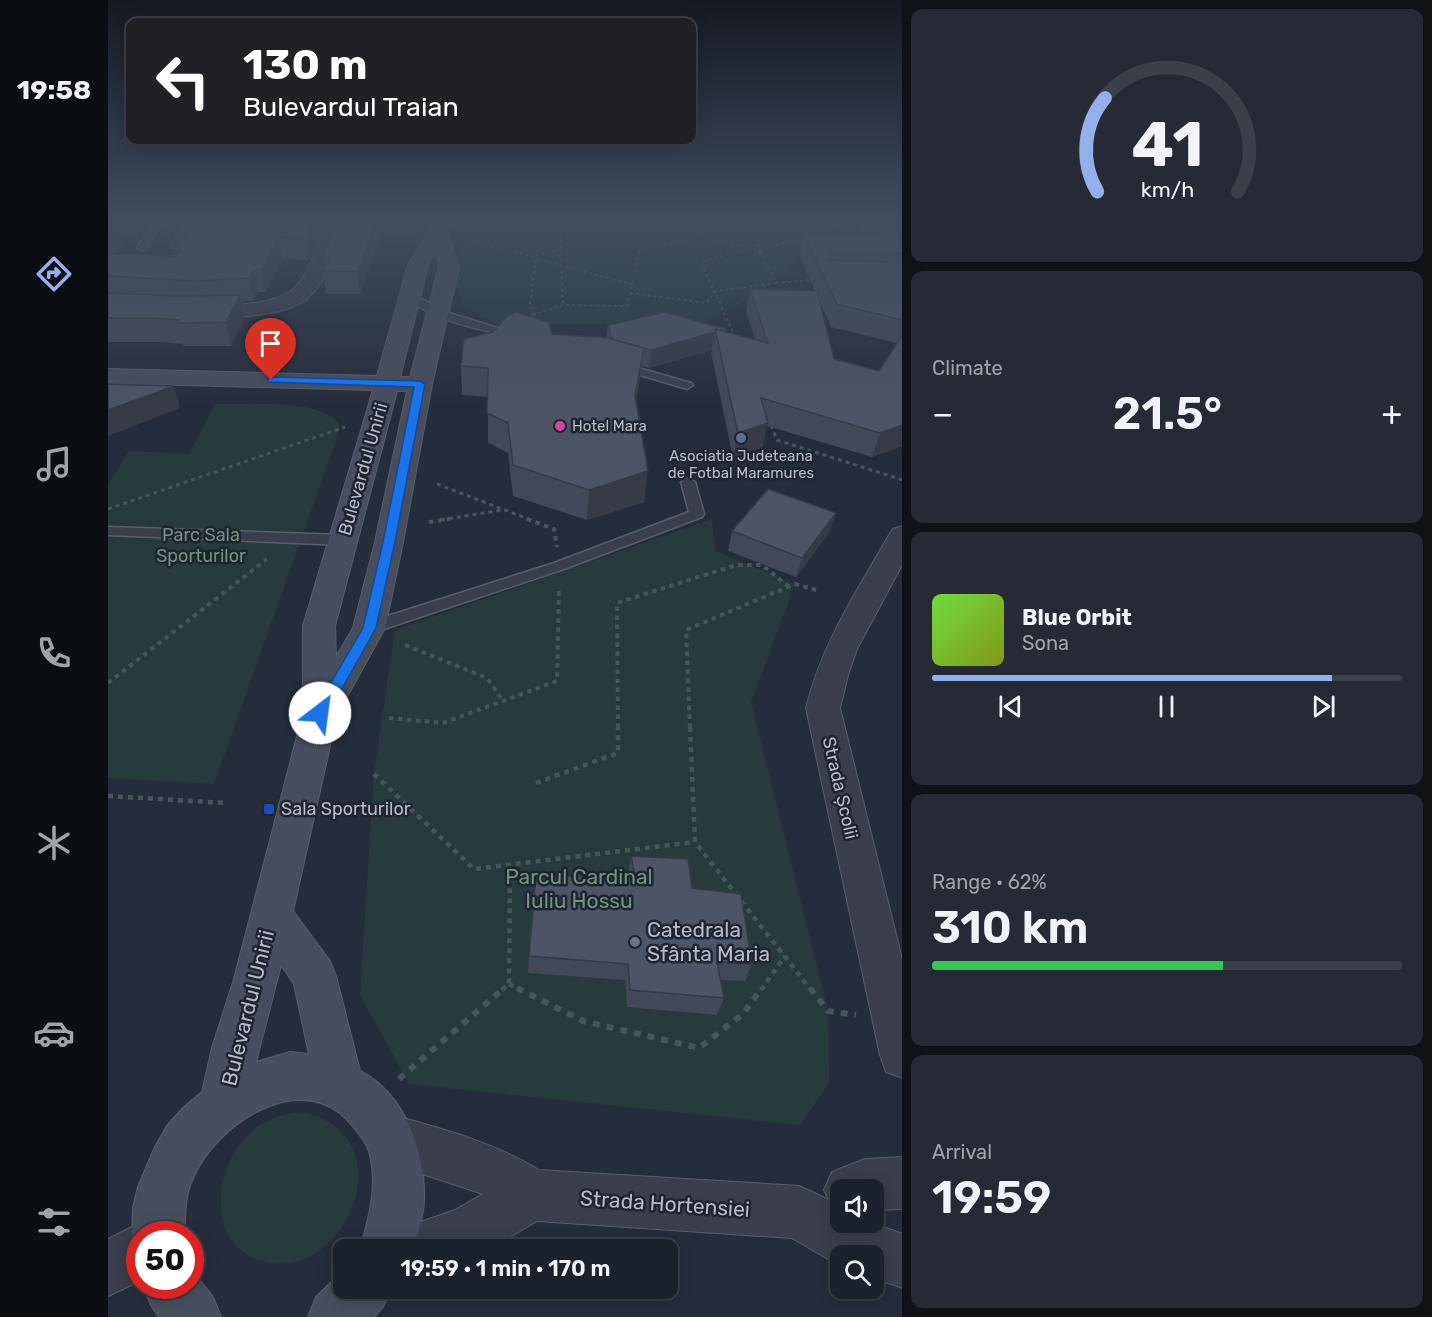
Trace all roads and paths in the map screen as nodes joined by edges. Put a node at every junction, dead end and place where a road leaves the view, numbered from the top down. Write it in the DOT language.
graph roads {
  1 [pos="309,282"];
  2 [pos="413,282"];
  3 [pos="445,282"];
  4 [pos="533,282"];
  5 [pos="562,282"];
  6 [pos="626,282"];
  7 [pos="712,282"];
  8 [pos="784,282"];
  9 [pos="776,283"];
  10 [pos="632,284"];
  11 [pos="716,291"];
  12 [pos="630,293"];
  13 [pos="410,296"];
  14 [pos="563,305"];
  15 [pos="108,307"];
  16 [pos="437,312"];
  17 [pos="536,315"];
  18 [pos="482,322"];
  19 [pos="530,339"];
  20 [pos="738,344"];
  21 [pos="608,362"];
  22 [pos="108,376"];
  23 [pos="387,383"];
  24 [pos="420,384"];
  25 [pos="687,385"];
  26 [pos="769,419"];
  27 [pos="348,426"];
  28 [pos="902,480"];
  29 [pos="688,482"];
  30 [pos="437,484"];
  31 [pos="108,509"];
  32 [pos="503,510"];
  33 [pos="429,522"];
  34 [pos="108,531"];
  35 [pos="902,537"];
  36 [pos="293,538"];
  37 [pos="343,540"];
  38 [pos="559,566"];
  39 [pos="789,586"];
  40 [pos="816,590"];
  41 [pos="369,628"];
  42 [pos="405,645"];
  43 [pos="108,683"];
  44 [pos="502,701"];
  45 [pos="320,713"];
  46 [pos="389,718"];
  47 [pos="374,774"];
  48 [pos="536,783"];
  49 [pos="108,796"];
  50 [pos="226,803"];
  51 [pos="695,842"];
  52 [pos="510,865"];
  53 [pos="271,915"];
  54 [pos="785,956"];
  55 [pos="509,984"];
  56 [pos="863,1016"];
  57 [pos="902,1051"];
  58 [pos="399,1079"];
  59 [pos="339,1083"];
  60 [pos="224,1101"];
  61 [pos="392,1140"];
  62 [pos="902,1183"];
  63 [pos="884,1184"];
  64 [pos="532,1195"];
  65 [pos="819,1203"];
  66 [pos="159,1221"];
  67 [pos="390,1239"];
  68 [pos="446,1239"];
  69 [pos="126,1258"];
  70 [pos="902,1261"];
  71 [pos="108,1269"];
  72 [pos="353,1299"];
  73 [pos="336,1317"];
  1 -- 15 [label="street"];
  2 -- 13 [label="main road, Bulevardul Unirii"];
  3 -- 16 [label="main road, Bulevardul Unirii"];
  4 -- 17 [label="path"];
  5 -- 14 [label="path"];
  6 -- 10 [label="path"];
  7 -- 11 [label="path"];
  8 -- 9 [label="path"];
  9 -- 11 [label="path"];
  10 -- 12 [label="path"];
  11 -- 12 [label="path"];
  11 -- 20 [label="path"];
  12 -- 14 [label="path"];
  13 -- 16 [label="lane"];
  13 -- 23 [label="main road, Bulevardul Unirii"];
  14 -- 17 [label="path"];
  16 -- 18 [label="lane"];
  16 -- 24 [label="main road, Bulevardul Unirii"];
  17 -- 18 [label="path"];
  18 -- 19 [label="lane"];
  21 -- 25 [label="lane"];
  22 -- 23 [label="main road"];
  23 -- 24 [label="main road"];
  23 -- 37 [label="main road, Bulevardul Unirii"];
  24 -- 41 [label="main road, Bulevardul Unirii"];
  26 -- 28 [label="path"];
  27 -- 31 [label="path"];
  29 -- 38 [label="lane"];
  30 -- 32 [label="path"];
  32 -- 33 [label="path"];
  32 -- 38 [label="path"];
  34 -- 36 [label="lane"];
  35 -- 57 [label="street, Strada Școlii"];
  36 -- 37 [label="lane"];
  36 -- 43 [label="path"];
  37 -- 45 [label="main road, Bulevardul Unirii"];
  38 -- 41 [label="lane"];
  38 -- 44 [label="path"];
  39 -- 40 [label="path"];
  39 -- 48 [label="path"];
  39 -- 51 [label="path"];
  41 -- 45 [label="main road, Bulevardul Unirii"];
  42 -- 44 [label="path"];
  44 -- 46 [label="path"];
  45 -- 53 [label="main road, Bulevardul Unirii"];
  47 -- 52 [label="path"];
  49 -- 50 [label="path"];
  51 -- 52 [label="path"];
  51 -- 54 [label="path"];
  52 -- 55 [label="path"];
  53 -- 59 [label="main road, Bulevardul Unirii"];
  53 -- 60 [label="main road, Bulevardul Unirii"];
  54 -- 55 [label="path"];
  54 -- 56 [label="path"];
  55 -- 58 [label="path"];
  59 -- 60 [label="main road"];
  59 -- 61 [label="main road"];
  60 -- 66 [label="main road"];
  61 -- 64 [label="street, Strada Hortensiei"];
  61 -- 67 [label="main road"];
  62 -- 63 [label="street"];
  64 -- 65 [label="street, Strada Hortensiei"];
  64 -- 68 [label="street"];
  65 -- 70 [label="street, Strada Hortensiei"];
  69 -- 71 [label="street"];
  72 -- 73 [label="main road"];
}
